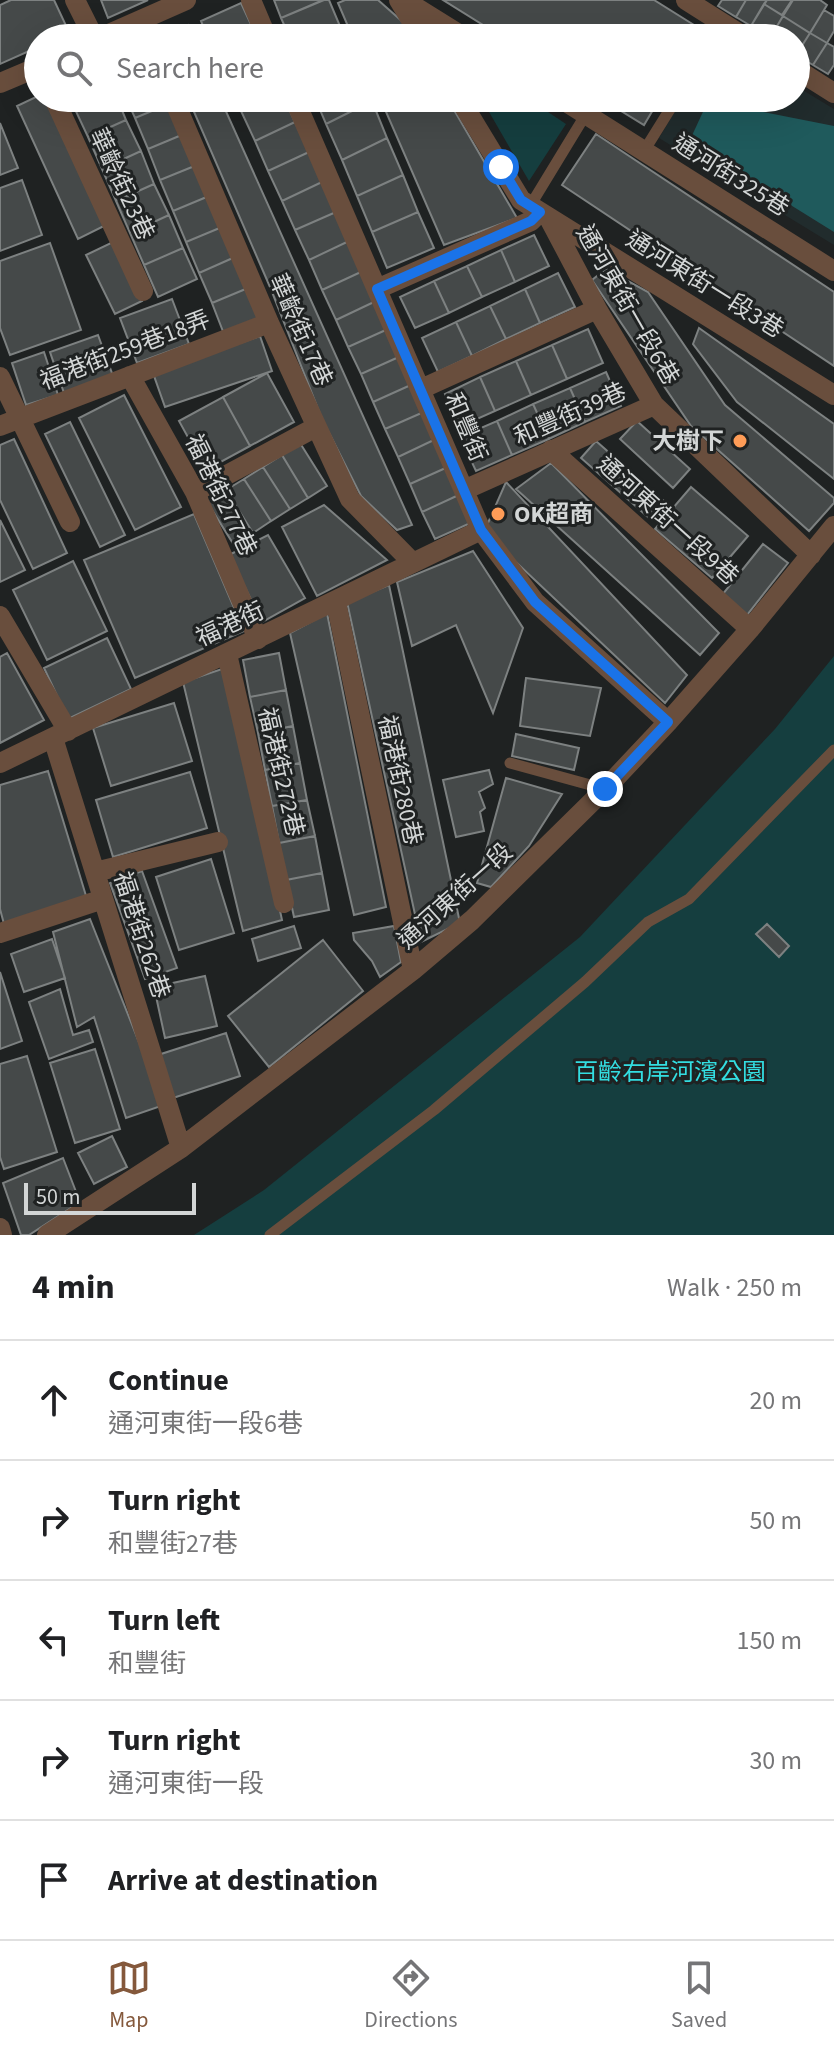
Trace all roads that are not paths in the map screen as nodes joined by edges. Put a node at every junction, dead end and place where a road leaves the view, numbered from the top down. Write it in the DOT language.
graph roads {
  1 [pos="75,0"];
  2 [pos="186,0"];
  3 [pos="251,0"];
  4 [pos="401,0"];
  5 [pos="686,0"];
  6 [pos="89,24"];
  7 [pos="151,24"];
  8 [pos="261,24"];
  9 [pos="414,24"];
  10 [pos="441,24"];
  11 [pos="712,24"];
  12 [pos="24,73"];
  13 [pos="810,78"];
  14 [pos="0,83"];
  15 [pos="834,93"];
  16 [pos="60,112"];
  17 [pos="179,112"];
  18 [pos="300,112"];
  19 [pos="468,112"];
  20 [pos="583,112"];
  21 [pos="668,112"];
  22 [pos="586,114"];
  23 [pos="644,151"];
  24 [pos="540,212"];
  25 [pos="834,271"];
  26 [pos="377,289"];
  27 [pos="143,291"];
  28 [pos="597,309"];
  29 [pos="269,323"];
  30 [pos="130,376"];
  31 [pos="0,377"];
  32 [pos="421,389"];
  33 [pos="834,395"];
  34 [pos="654,405"];
  35 [pos="9,422"];
  36 [pos="316,427"];
  37 [pos="551,450"];
  38 [pos="464,490"];
  39 [pos="195,492"];
  40 [pos="70,522"];
  41 [pos="834,526"];
  42 [pos="481,530"];
  43 [pos="811,555"];
  44 [pos="413,563"];
  45 [pos="336,602"];
  46 [pos="4,628"];
  47 [pos="750,629"];
  48 [pos="258,639"];
  49 [pos="227,654"];
  50 [pos="668,722"];
  51 [pos="60,734"];
  52 [pos="834,750"];
  53 [pos="0,763"];
  54 [pos="510,763"];
  55 [pos="605,789"];
  56 [pos="218,842"];
  57 [pos="95,872"];
  58 [pos="103,899"];
  59 [pos="284,903"];
  60 [pos="0,933"];
  61 [pos="413,970"];
  62 [pos="181,1148"];
  63 [pos="0,1228"];
  64 [pos="2,1235"];
  65 [pos="47,1235"];
  66 [pos="270,1235"];
  1 -- 6 [label="street"];
  2 -- 7 [label="street"];
  3 -- 8 [label="street"];
  4 -- 9 [label="street"];
  4 -- 10 [label="street"];
  5 -- 11 [label="street"];
  12 -- 14 [label="street"];
  13 -- 15 [label="street"];
  16 -- 27 [label="street, 華齡街23巷"];
  17 -- 29 [label="street, 華齡街17巷"];
  18 -- 26 [label="street, 和豐街"];
  19 -- 24 [label="street, 通河東街一段6巷"];
  20 -- 22 [label="street, 通河街325巷"];
  21 -- 23 [label="lane"];
  22 -- 23 [label="street, 通河街325巷"];
  22 -- 24 [label="lane"];
  23 -- 25 [label="street, 通河街325巷"];
  24 -- 26 [label="street"];
  24 -- 28 [label="street, 通河東街一段6巷"];
  24 -- 33 [label="street, 通河東街一段3巷"];
  26 -- 32 [label="street, 和豐街"];
  28 -- 32 [label="street"];
  28 -- 34 [label="street, 通河東街一段6巷"];
  29 -- 30 [label="street, 福港街259巷18弄"];
  29 -- 36 [label="street, 華齡街17巷"];
  30 -- 35 [label="street, 福港街259巷18弄"];
  30 -- 39 [label="street, 福港街277巷"];
  31 -- 35 [label="street"];
  32 -- 38 [label="street, 和豐街"];
  34 -- 37 [label="street, 和豐街39巷"];
  34 -- 43 [label="street, 通河東街一段6巷"];
  35 -- 40 [label="street"];
  36 -- 39 [label="street"];
  36 -- 44 [label="street, 華齡街17巷"];
  37 -- 38 [label="street, 和豐街39巷"];
  37 -- 47 [label="street, 通河東街一段9巷"];
  38 -- 42 [label="street, 和豐街"];
  39 -- 48 [label="street, 福港街277巷"];
  41 -- 43 [label="street, 通河東街一段"];
  42 -- 44 [label="street, 福港街"];
  42 -- 50 [label="street, 和豐街"];
  43 -- 47 [label="street, 通河東街一段"];
  44 -- 45 [label="street, 福港街"];
  45 -- 48 [label="street, 福港街"];
  45 -- 61 [label="street, 福港街280巷"];
  46 -- 51 [label="street, 福港街262巷"];
  47 -- 50 [label="street, 通河東街一段"];
  48 -- 49 [label="street, 福港街"];
  49 -- 51 [label="street, 福港街"];
  49 -- 59 [label="street, 福港街272巷"];
  50 -- 55 [label="street, 通河東街一段"];
  51 -- 53 [label="street, 福港街"];
  51 -- 57 [label="street, 福港街262巷"];
  52 -- 66 [label="lane"];
  54 -- 55 [label="lane"];
  55 -- 61 [label="street, 通河東街一段"];
  56 -- 57 [label="street"];
  57 -- 58 [label="street, 福港街262巷"];
  58 -- 60 [label="street"];
  58 -- 62 [label="street, 福港街262巷"];
  61 -- 62 [label="street, 通河東街一段"];
  62 -- 65 [label="street, 通河東街一段"];
  63 -- 64 [label="street"];
}
